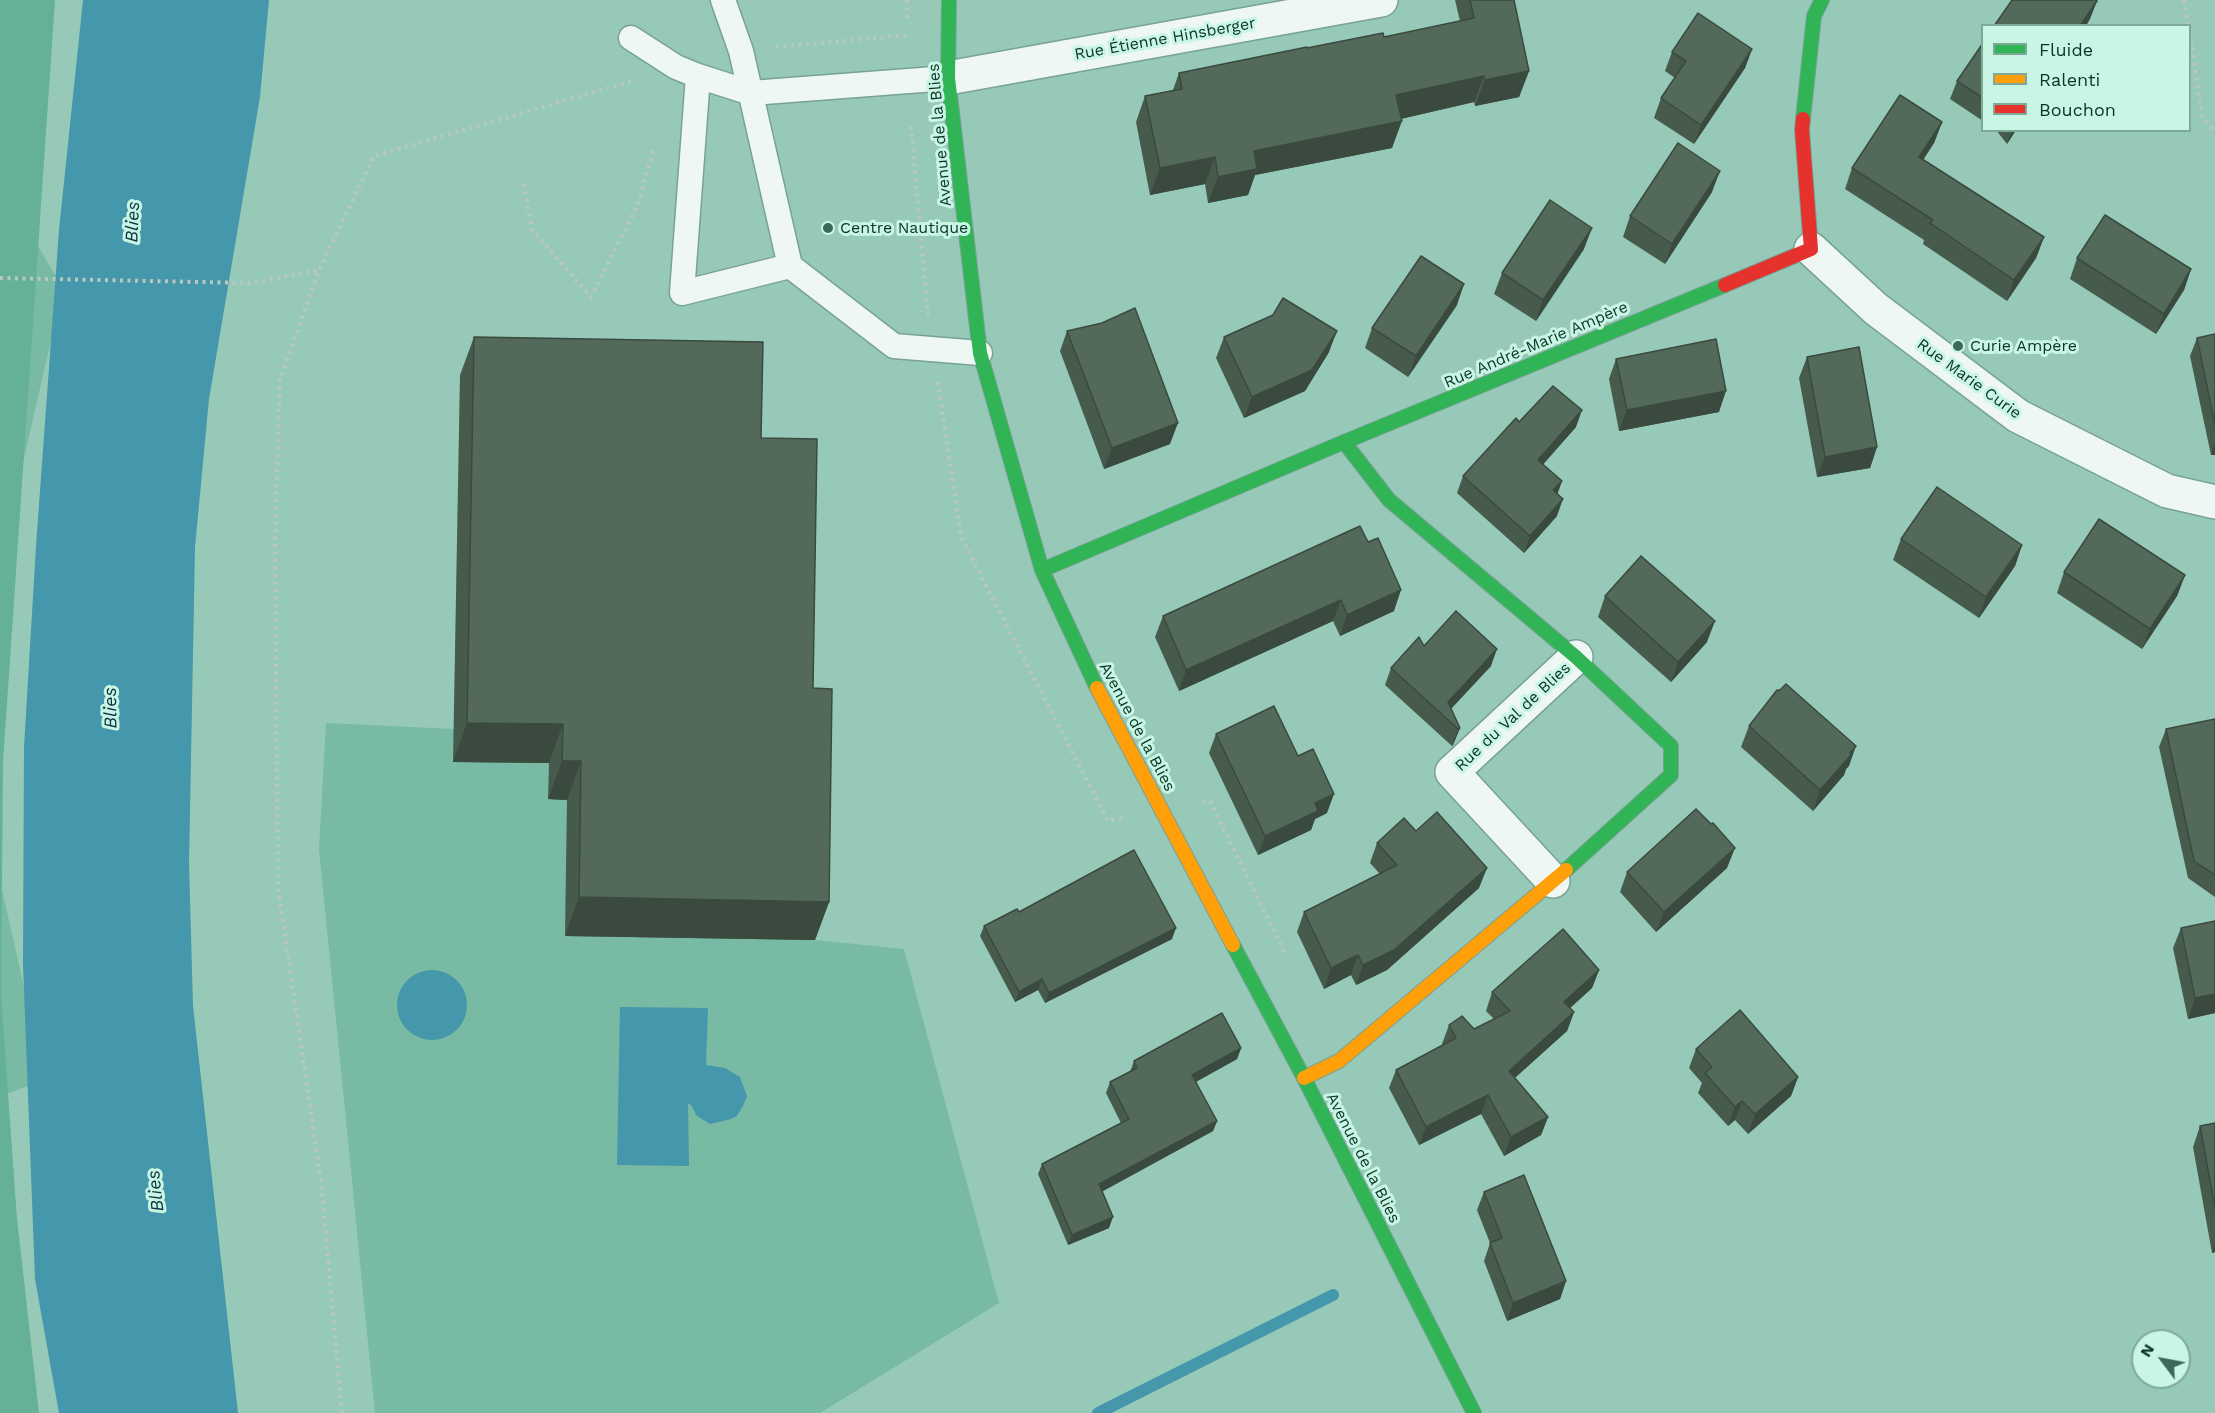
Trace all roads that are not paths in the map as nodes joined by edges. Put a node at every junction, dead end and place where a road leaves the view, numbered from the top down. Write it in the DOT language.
graph roads {
  1 [pos="723,0"];
  2 [pos="949,0"];
  3 [pos="1381,0"];
  4 [pos="1822,0"];
  5 [pos="631,38"];
  6 [pos="687,71"];
  7 [pos="948,78"];
  8 [pos="752,93"];
  9 [pos="1810,249"];
  10 [pos="790,266"];
  11 [pos="980,353"];
  12 [pos="1344,442"];
  13 [pos="2215,502"];
  14 [pos="1042,570"];
  15 [pos="1576,657"];
  16 [pos="1553,881"];
  17 [pos="1304,1078"];
  18 [pos="1474,1413"];
  1 -- 8 [label="lane"];
  2 -- 7 [label="street, Avenue de la Blies"];
  3 -- 7 [label="street, Rue Étienne Hinsberger"];
  4 -- 9 [label="street"];
  5 -- 6 [label="lane"];
  6 -- 8 [label="lane"];
  6 -- 10 [label="lane"];
  7 -- 8 [label="lane"];
  7 -- 11 [label="street, Avenue de la Blies"];
  8 -- 10 [label="lane"];
  9 -- 12 [label="street, Rue André-Marie Ampère"];
  9 -- 13 [label="street, Rue Marie Curie"];
  10 -- 11 [label="lane"];
  11 -- 14 [label="street, Avenue de la Blies"];
  12 -- 14 [label="street, Rue André-Marie Ampère"];
  12 -- 15 [label="street, Rue du Val de Blies"];
  14 -- 17 [label="street, Avenue de la Blies"];
  15 -- 16 [label="street, Rue du Val de Blies"];
  15 -- 16 [label="street, Rue du Val de Blies"];
  16 -- 17 [label="street, Rue du Val de Blies"];
  17 -- 18 [label="street, Avenue de la Blies"];
}
